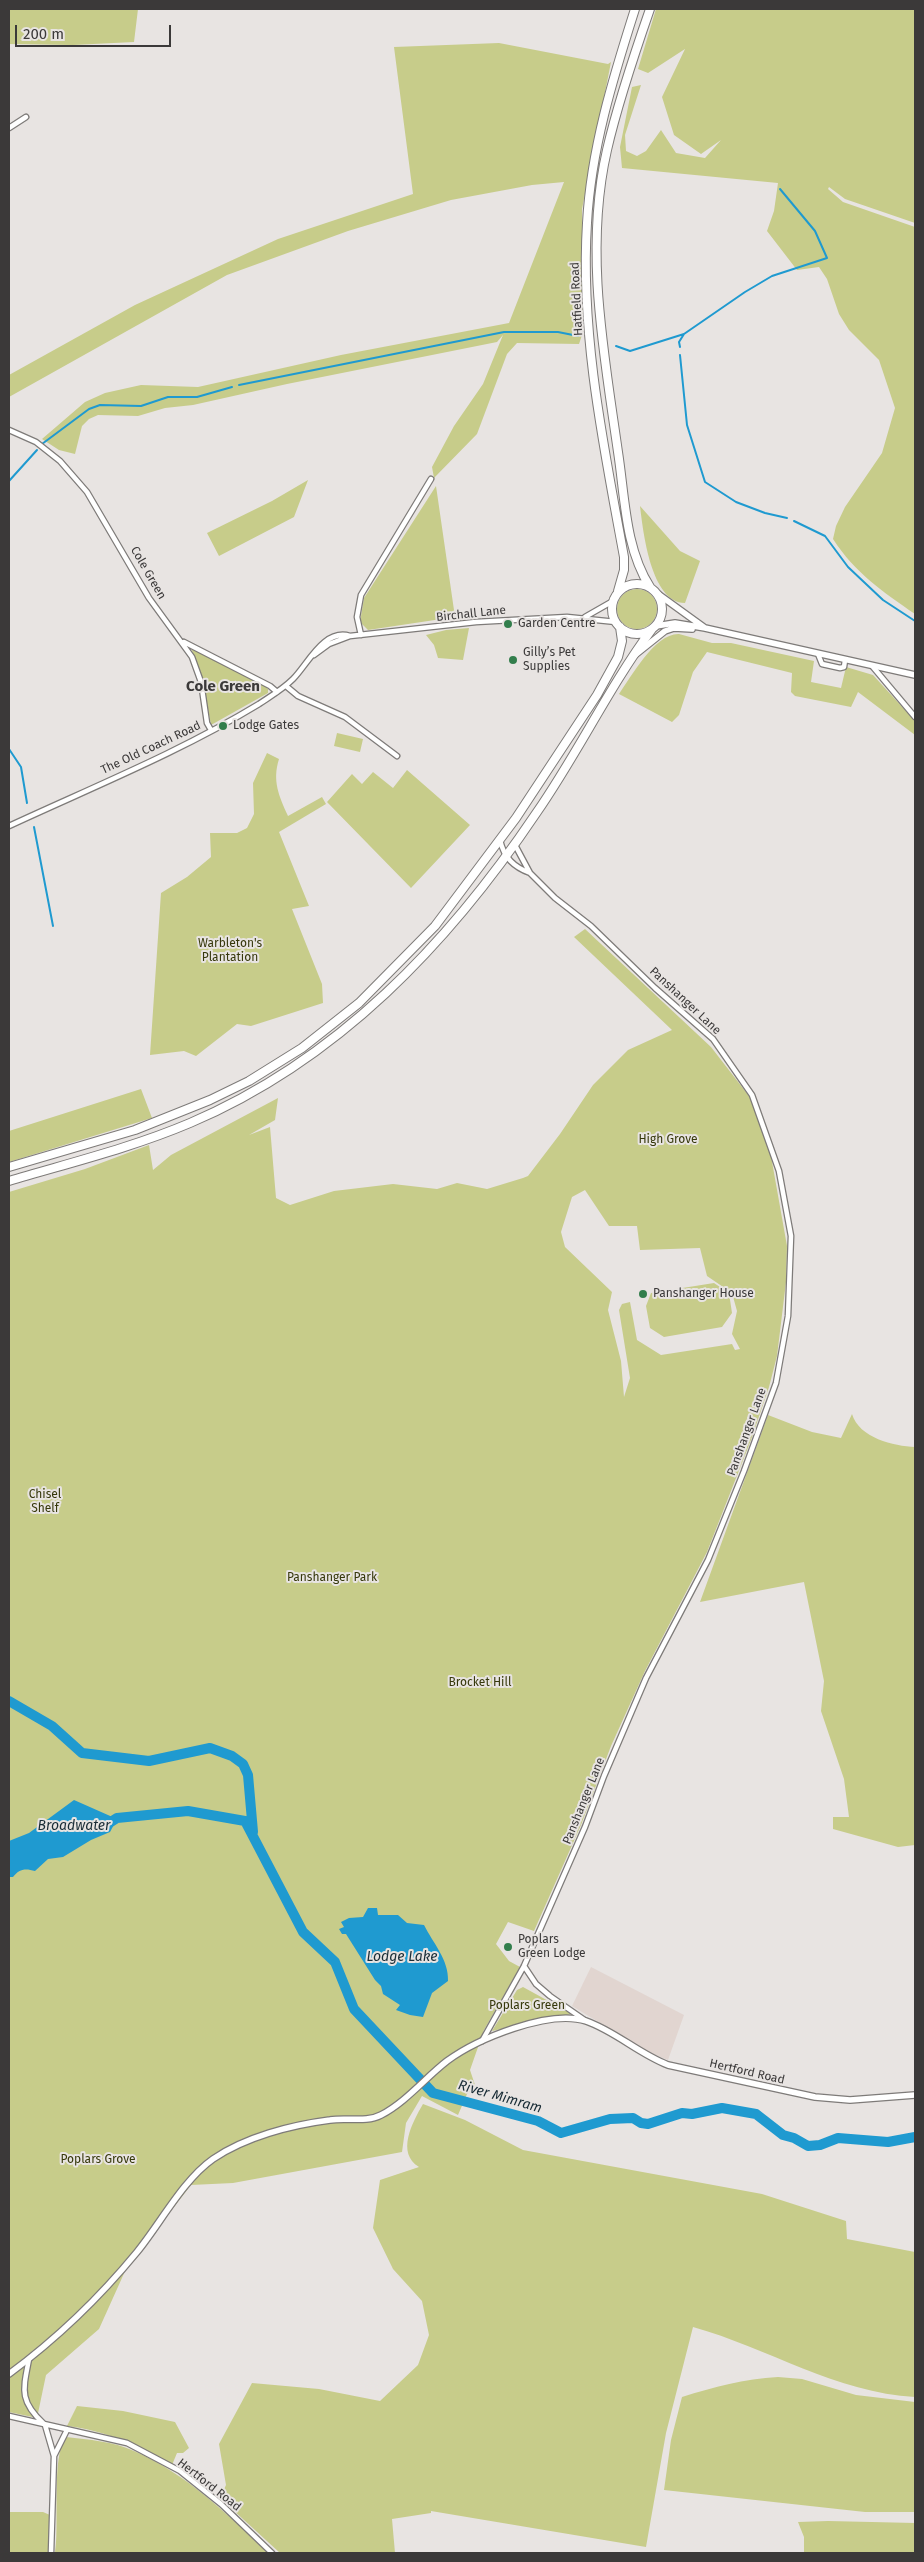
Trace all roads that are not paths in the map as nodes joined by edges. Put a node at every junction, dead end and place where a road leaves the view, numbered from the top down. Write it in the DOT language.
graph roads {
  1 [pos="635,9"];
  2 [pos="650,9"];
  3 [pos="26,117"];
  4 [pos="9,128"];
  5 [pos="9,430"];
  6 [pos="431,479"];
  7 [pos="650,587"];
  8 [pos="618,592"];
  9 [pos="658,594"];
  10 [pos="613,600"];
  11 [pos="583,617"];
  12 [pos="618,625"];
  13 [pos="654,627"];
  14 [pos="702,628"];
  15 [pos="361,635"];
  16 [pos="183,642"];
  17 [pos="631,658"];
  18 [pos="873,667"];
  19 [pos="915,675"];
  20 [pos="286,686"];
  21 [pos="277,692"];
  22 [pos="915,716"];
  23 [pos="211,730"];
  24 [pos="397,756"];
  25 [pos="9,826"];
  26 [pos="500,840"];
  27 [pos="515,845"];
  28 [pos="507,857"];
  29 [pos="530,872"];
  30 [pos="9,1167"];
  31 [pos="9,1181"];
  32 [pos="524,1966"];
  33 [pos="586,2021"];
  34 [pos="482,2041"];
  35 [pos="915,2096"];
  36 [pos="29,2359"];
  37 [pos="9,2374"];
  38 [pos="9,2416"];
  39 [pos="45,2425"];
  40 [pos="68,2430"];
  41 [pos="54,2456"];
  42 [pos="50,2553"];
  43 [pos="272,2553"];
  1 -- 8 [label="highway, Hatfield Road"];
  2 -- 7 [label="highway, Hatfield Road"];
  3 -- 4 [label="street"];
  5 -- 16 [label="street, Cole Green"];
  6 -- 15 [label="street"];
  7 -- 8 [label="highway"];
  7 -- 9 [label="highway"];
  8 -- 10 [label="highway"];
  9 -- 13 [label="highway"];
  9 -- 14 [label="main road"];
  10 -- 11 [label="street, Birchall Lane"];
  10 -- 12 [label="highway"];
  11 -- 12 [label="street, Birchall Lane"];
  11 -- 15 [label="street, Birchall Lane"];
  12 -- 13 [label="highway"];
  12 -- 26 [label="highway"];
  13 -- 14 [label="main road"];
  13 -- 17 [label="highway"];
  14 -- 17 [label="main road"];
  14 -- 18 [label="main road"];
  15 -- 20 [label="street, The Old Coach Road"];
  16 -- 21 [label="street"];
  16 -- 23 [label="street, Cole Green"];
  17 -- 27 [label="highway"];
  18 -- 19 [label="main road"];
  18 -- 22 [label="street"];
  20 -- 21 [label="street, The Old Coach Road"];
  20 -- 24 [label="street"];
  21 -- 23 [label="street, The Old Coach Road"];
  23 -- 25 [label="street, The Old Coach Road"];
  26 -- 28 [label="street"];
  26 -- 30 [label="highway"];
  27 -- 28 [label="highway"];
  27 -- 29 [label="street, Panshanger Lane"];
  28 -- 29 [label="street, Panshanger Lane"];
  28 -- 31 [label="highway"];
  29 -- 32 [label="street, Panshanger Lane"];
  32 -- 33 [label="street"];
  32 -- 34 [label="street, Panshanger Lane"];
  33 -- 34 [label="main road"];
  33 -- 35 [label="main road, Hertford Road"];
  34 -- 36 [label="main road"];
  36 -- 37 [label="main road"];
  36 -- 39 [label="street"];
  38 -- 39 [label="street, Hertford Road"];
  39 -- 40 [label="street, Hertford Road"];
  39 -- 41 [label="street"];
  40 -- 41 [label="street"];
  40 -- 43 [label="street, Hertford Road"];
  41 -- 42 [label="street"];
}
